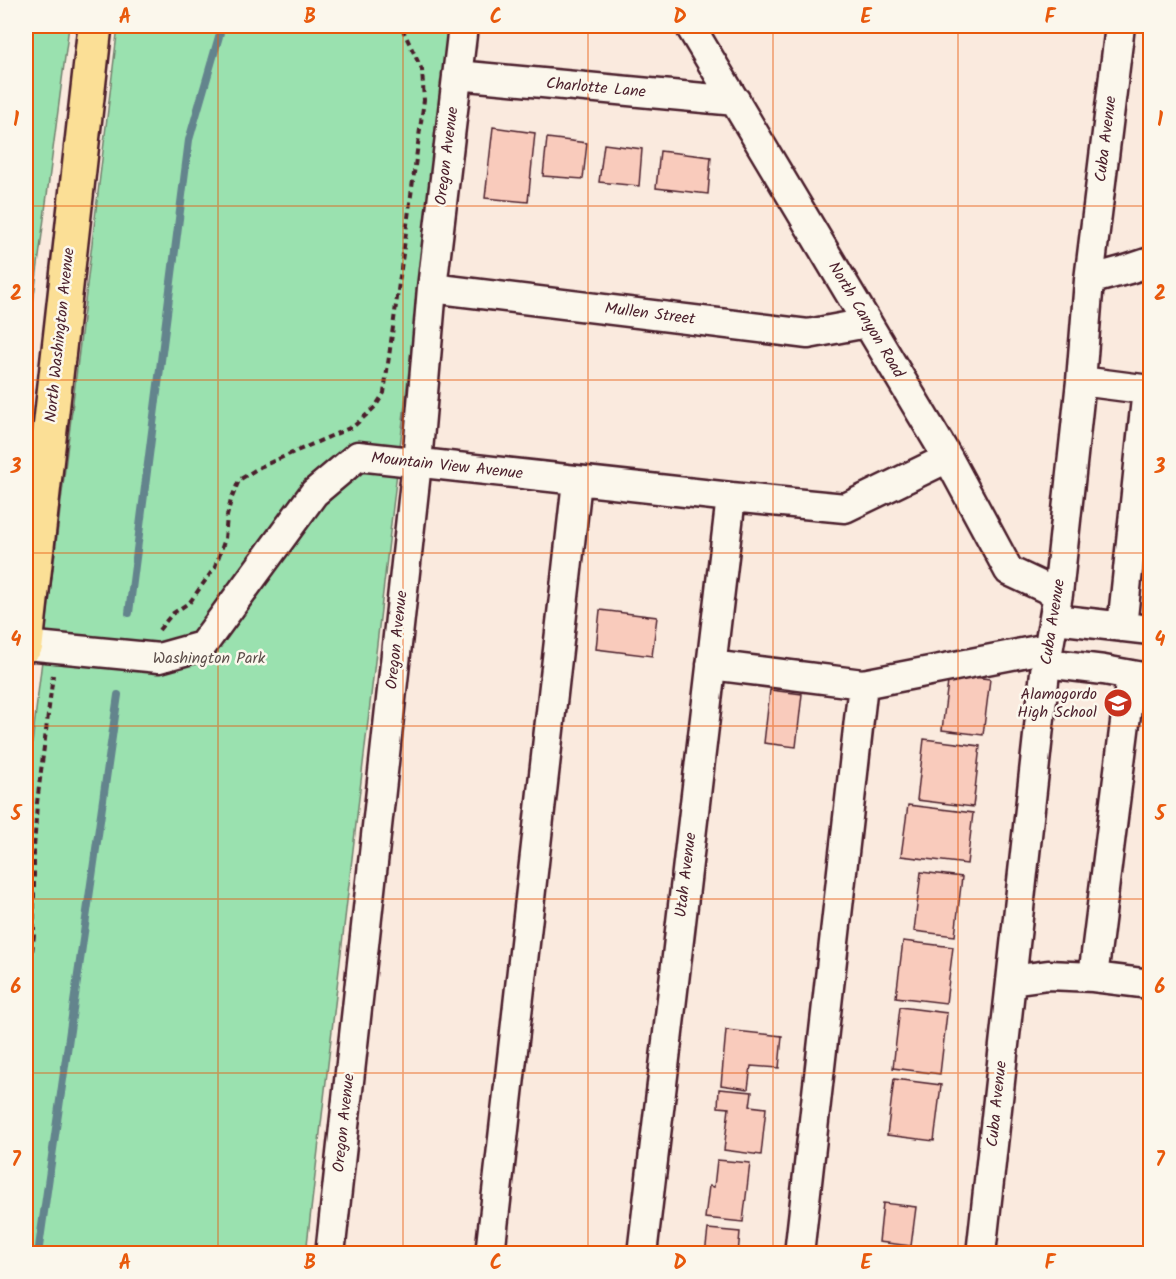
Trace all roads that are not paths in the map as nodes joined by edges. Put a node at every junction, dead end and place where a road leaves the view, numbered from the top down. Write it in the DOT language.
graph roads {
  1 [pos="95,26"];
  2 [pos="463,26"];
  3 [pos="690,26"];
  4 [pos="1120,26"];
  5 [pos="457,75"];
  6 [pos="736,101"];
  7 [pos="1150,261"];
  8 [pos="1089,280"];
  9 [pos="432,288"];
  10 [pos="867,323"];
  11 [pos="1081,381"];
  12 [pos="1149,389"];
  13 [pos="948,458"];
  14 [pos="417,463"];
  15 [pos="35,478"];
  16 [pos="577,481"];
  17 [pos="731,497"];
  18 [pos="1056,606"];
  19 [pos="1122,627"];
  20 [pos="1150,630"];
  21 [pos="26,645"];
  22 [pos="1047,655"];
  23 [pos="711,665"];
  24 [pos="1141,677"];
  25 [pos="863,684"];
  26 [pos="1093,977"];
  27 [pos="1011,980"];
  28 [pos="1150,984"];
  29 [pos="330,1254"];
  30 [pos="490,1254"];
  31 [pos="642,1254"];
  32 [pos="799,1254"];
  33 [pos="981,1254"];
  1 -- 15 [label="main road, North Washington Avenue"];
  2 -- 5 [label="street, Oregon Avenue"];
  3 -- 6 [label="street, North Canyon Road"];
  4 -- 8 [label="street, Cuba Avenue"];
  5 -- 6 [label="street, Charlotte Lane"];
  5 -- 9 [label="street, Oregon Avenue"];
  6 -- 10 [label="street, North Canyon Road"];
  7 -- 8 [label="street"];
  8 -- 11 [label="street, Cuba Avenue"];
  9 -- 10 [label="street, Mullen Street"];
  9 -- 14 [label="street, Oregon Avenue"];
  10 -- 13 [label="street, North Canyon Road"];
  11 -- 12 [label="street"];
  11 -- 18 [label="street, Cuba Avenue"];
  12 -- 19 [label="street"];
  13 -- 17 [label="street, Mountain View Avenue"];
  13 -- 18 [label="street, North Canyon Road"];
  14 -- 16 [label="street, Mountain View Avenue"];
  14 -- 21 [label="street, Mountain View Avenue"];
  14 -- 29 [label="street, Oregon Avenue"];
  15 -- 21 [label="main road, North Washington Avenue"];
  16 -- 17 [label="street, Mountain View Avenue"];
  16 -- 30 [label="street"];
  17 -- 23 [label="street, Utah Avenue"];
  18 -- 19 [label="street, North Canyon Road"];
  18 -- 22 [label="street, Cuba Avenue"];
  19 -- 20 [label="street, North Canyon Road"];
  22 -- 24 [label="street"];
  22 -- 25 [label="street"];
  22 -- 27 [label="street, Cuba Avenue"];
  23 -- 25 [label="street"];
  23 -- 31 [label="street, Utah Avenue"];
  24 -- 26 [label="street"];
  25 -- 32 [label="street"];
  26 -- 27 [label="street"];
  26 -- 28 [label="street"];
  27 -- 33 [label="street, Cuba Avenue"];
}
